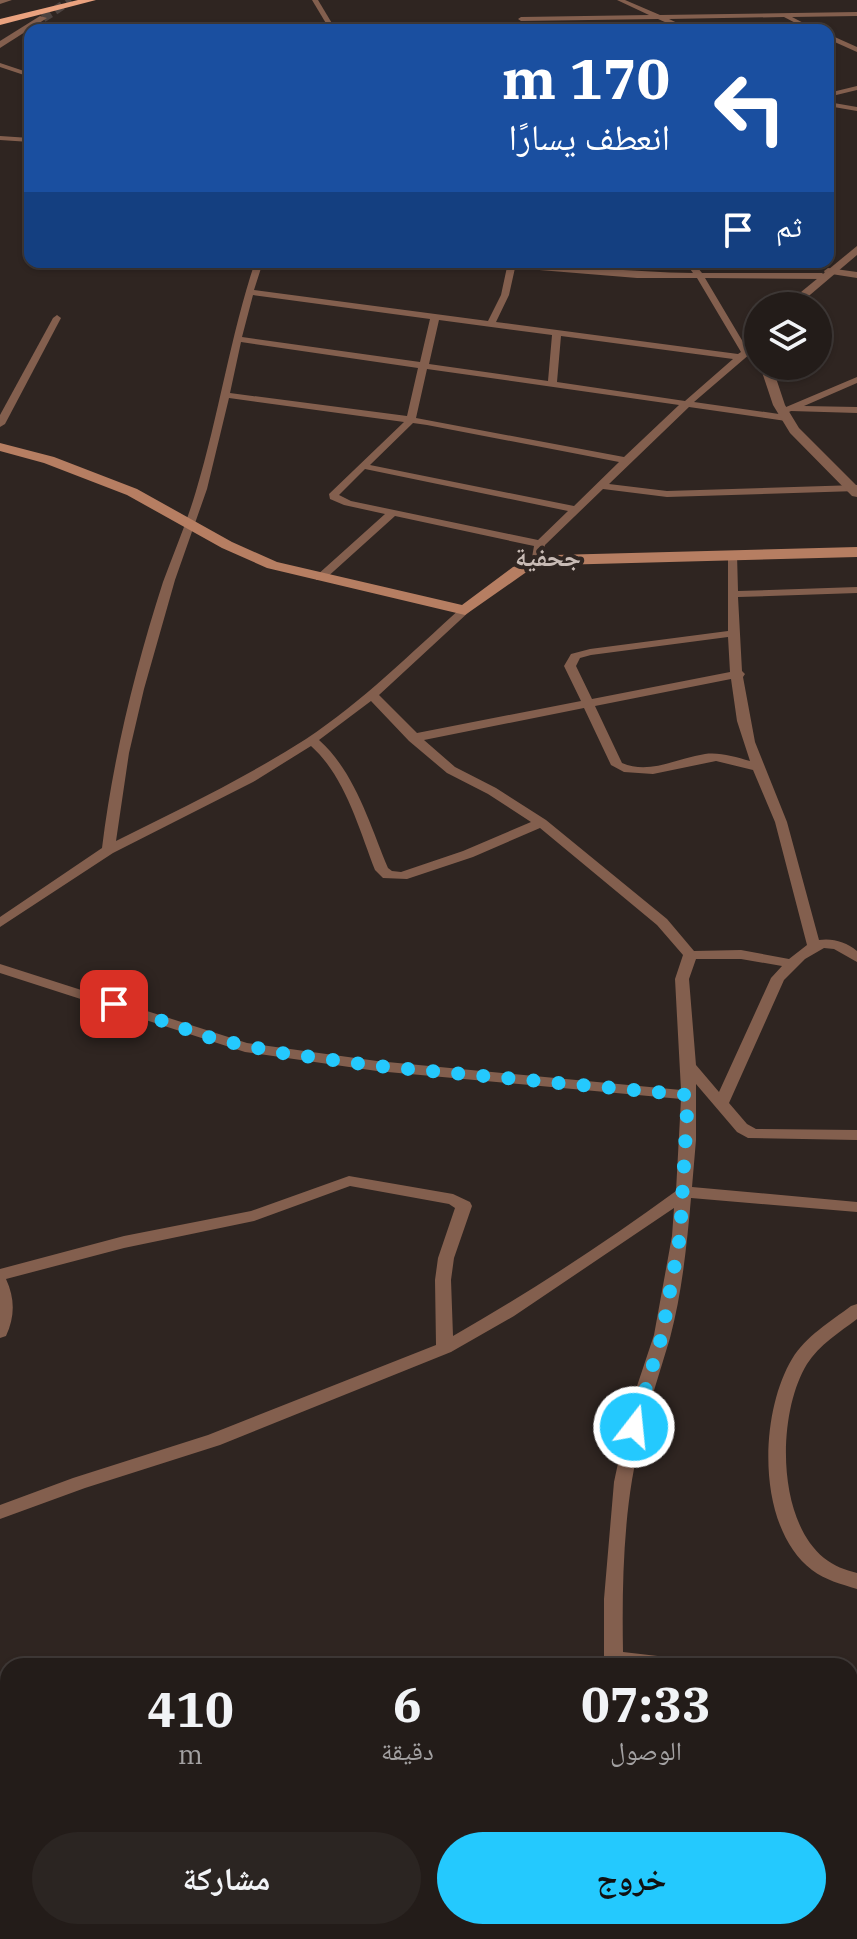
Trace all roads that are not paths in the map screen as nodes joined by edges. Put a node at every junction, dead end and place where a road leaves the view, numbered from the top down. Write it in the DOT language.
graph roads {
  1 [pos="9,0"];
  2 [pos="73,0"];
  3 [pos="91,0"];
  4 [pos="315,0"];
  5 [pos="620,0"];
  6 [pos="0,2"];
  7 [pos="857,14"];
  8 [pos="661,16"];
  9 [pos="783,16"];
  10 [pos="43,18"];
  11 [pos="521,19"];
  12 [pos="0,20"];
  13 [pos="34,24"];
  14 [pos="329,24"];
  15 [pos="677,24"];
  16 [pos="801,24"];
  17 [pos="24,31"];
  18 [pos="834,39"];
  19 [pos="1,47"];
  20 [pos="857,50"];
  21 [pos="0,65"];
  22 [pos="24,73"];
  23 [pos="857,88"];
  24 [pos="834,94"];
  25 [pos="834,105"];
  26 [pos="857,109"];
  27 [pos="0,138"];
  28 [pos="24,140"];
  29 [pos="857,249"];
  30 [pos="834,267"];
  31 [pos="257,268"];
  32 [pos="511,268"];
  33 [pos="558,268"];
  34 [pos="695,268"];
  35 [pos="833,268"];
  36 [pos="825,274"];
  37 [pos="857,275"];
  38 [pos="702,276"];
  39 [pos="249,292"];
  40 [pos="805,292"];
  41 [pos="435,316"];
  42 [pos="57,318"];
  43 [pos="491,324"];
  44 [pos="557,333"];
  45 [pos="238,339"];
  46 [pos="742,354"];
  47 [pos="424,367"];
  48 [pos="772,380"];
  49 [pos="857,380"];
  50 [pos="552,386"];
  51 [pos="224,395"];
  52 [pos="684,406"];
  53 [pos="857,410"];
  54 [pos="786,413"];
  55 [pos="411,420"];
  56 [pos="0,424"];
  57 [pos="0,447"];
  58 [pos="627,461"];
  59 [pos="363,466"];
  60 [pos="602,486"];
  61 [pos="855,489"];
  62 [pos="577,510"];
  63 [pos="392,513"];
  64 [pos="191,526"];
  65 [pos="540,544"];
  66 [pos="857,552"];
  67 [pos="732,554"];
  68 [pos="536,563"];
  69 [pos="320,578"];
  70 [pos="857,590"];
  71 [pos="733,594"];
  72 [pos="465,610"];
  73 [pos="735,633"];
  74 [pos="739,674"];
  75 [pos="372,695"];
  76 [pos="586,704"];
  77 [pos="413,738"];
  78 [pos="312,740"];
  79 [pos="759,768"];
  80 [pos="541,823"];
  81 [pos="108,850"];
  82 [pos="0,923"];
  83 [pos="814,946"];
  84 [pos="690,955"];
  85 [pos="857,958"];
  86 [pos="792,964"];
  87 [pos="0,968"];
  88 [pos="689,1066"];
  89 [pos="688,1095"];
  90 [pos="721,1104"];
  91 [pos="857,1135"];
  92 [pos="685,1192"];
  93 [pos="857,1207"];
  94 [pos="0,1275"];
  95 [pos="0,1283"];
  96 [pos="857,1310"];
  97 [pos="0,1332"];
  98 [pos="445,1348"];
  99 [pos="0,1512"];
  100 [pos="857,1581"];
  101 [pos="614,1658"];
  1 -- 6 [label="street"];
  2 -- 12 [label="highway"];
  3 -- 12 [label="highway"];
  4 -- 14 [label="street"];
  5 -- 8 [label="street"];
  7 -- 9 [label="street"];
  8 -- 9 [label="street"];
  8 -- 11 [label="street"];
  8 -- 15 [label="street"];
  9 -- 16 [label="street"];
  10 -- 13 [label="street"];
  17 -- 19 [label="street"];
  18 -- 20 [label="street"];
  21 -- 22 [label="street"];
  23 -- 24 [label="street"];
  25 -- 26 [label="street"];
  27 -- 28 [label="street"];
  29 -- 30 [label="street"];
  31 -- 39 [label="street"];
  32 -- 43 [label="street"];
  33 -- 38 [label="street"];
  34 -- 38 [label="street"];
  35 -- 36 [label="street"];
  36 -- 37 [label="street"];
  36 -- 38 [label="street"];
  36 -- 40 [label="street"];
  38 -- 46 [label="street"];
  39 -- 41 [label="street"];
  39 -- 45 [label="street"];
  41 -- 43 [label="street"];
  41 -- 47 [label="street"];
  42 -- 56 [label="street"];
  43 -- 44 [label="street"];
  44 -- 46 [label="street"];
  44 -- 50 [label="street"];
  45 -- 47 [label="street"];
  45 -- 51 [label="street"];
  46 -- 52 [label="street"];
  47 -- 50 [label="street"];
  47 -- 55 [label="street"];
  48 -- 54 [label="street"];
  49 -- 54 [label="street"];
  50 -- 52 [label="street"];
  51 -- 55 [label="street"];
  51 -- 64 [label="street"];
  52 -- 54 [label="street"];
  52 -- 58 [label="street"];
  53 -- 54 [label="street"];
  54 -- 61 [label="street"];
  55 -- 58 [label="street"];
  55 -- 59 [label="street"];
  57 -- 64 [label="main road"];
  58 -- 60 [label="street"];
  59 -- 62 [label="street"];
  59 -- 63 [label="street"];
  60 -- 61 [label="street"];
  60 -- 62 [label="street"];
  62 -- 65 [label="street"];
  63 -- 65 [label="street"];
  63 -- 69 [label="street"];
  64 -- 69 [label="main road"];
  64 -- 81 [label="street"];
  65 -- 68 [label="street"];
  66 -- 67 [label="main road"];
  67 -- 68 [label="main road"];
  67 -- 71 [label="street"];
  68 -- 72 [label="main road"];
  69 -- 72 [label="main road"];
  70 -- 71 [label="street"];
  71 -- 73 [label="street"];
  72 -- 75 [label="street"];
  73 -- 74 [label="street"];
  73 -- 76 [label="street"];
  74 -- 76 [label="street"];
  74 -- 79 [label="street"];
  75 -- 77 [label="street"];
  75 -- 78 [label="street"];
  76 -- 77 [label="street"];
  76 -- 79 [label="street"];
  77 -- 80 [label="street"];
  78 -- 80 [label="street"];
  78 -- 81 [label="street"];
  79 -- 83 [label="street"];
  80 -- 84 [label="street"];
  81 -- 82 [label="street"];
  83 -- 85 [label="street"];
  83 -- 86 [label="street"];
  84 -- 86 [label="street"];
  84 -- 88 [label="street"];
  86 -- 90 [label="street"];
  87 -- 89 [label="street"];
  88 -- 89 [label="street"];
  88 -- 90 [label="street"];
  89 -- 92 [label="street"];
  90 -- 91 [label="street"];
  92 -- 93 [label="street"];
  92 -- 98 [label="street"];
  92 -- 101 [label="street"];
  94 -- 98 [label="street"];
  95 -- 97 [label="street"];
  96 -- 100 [label="street"];
  98 -- 99 [label="street"];
}
